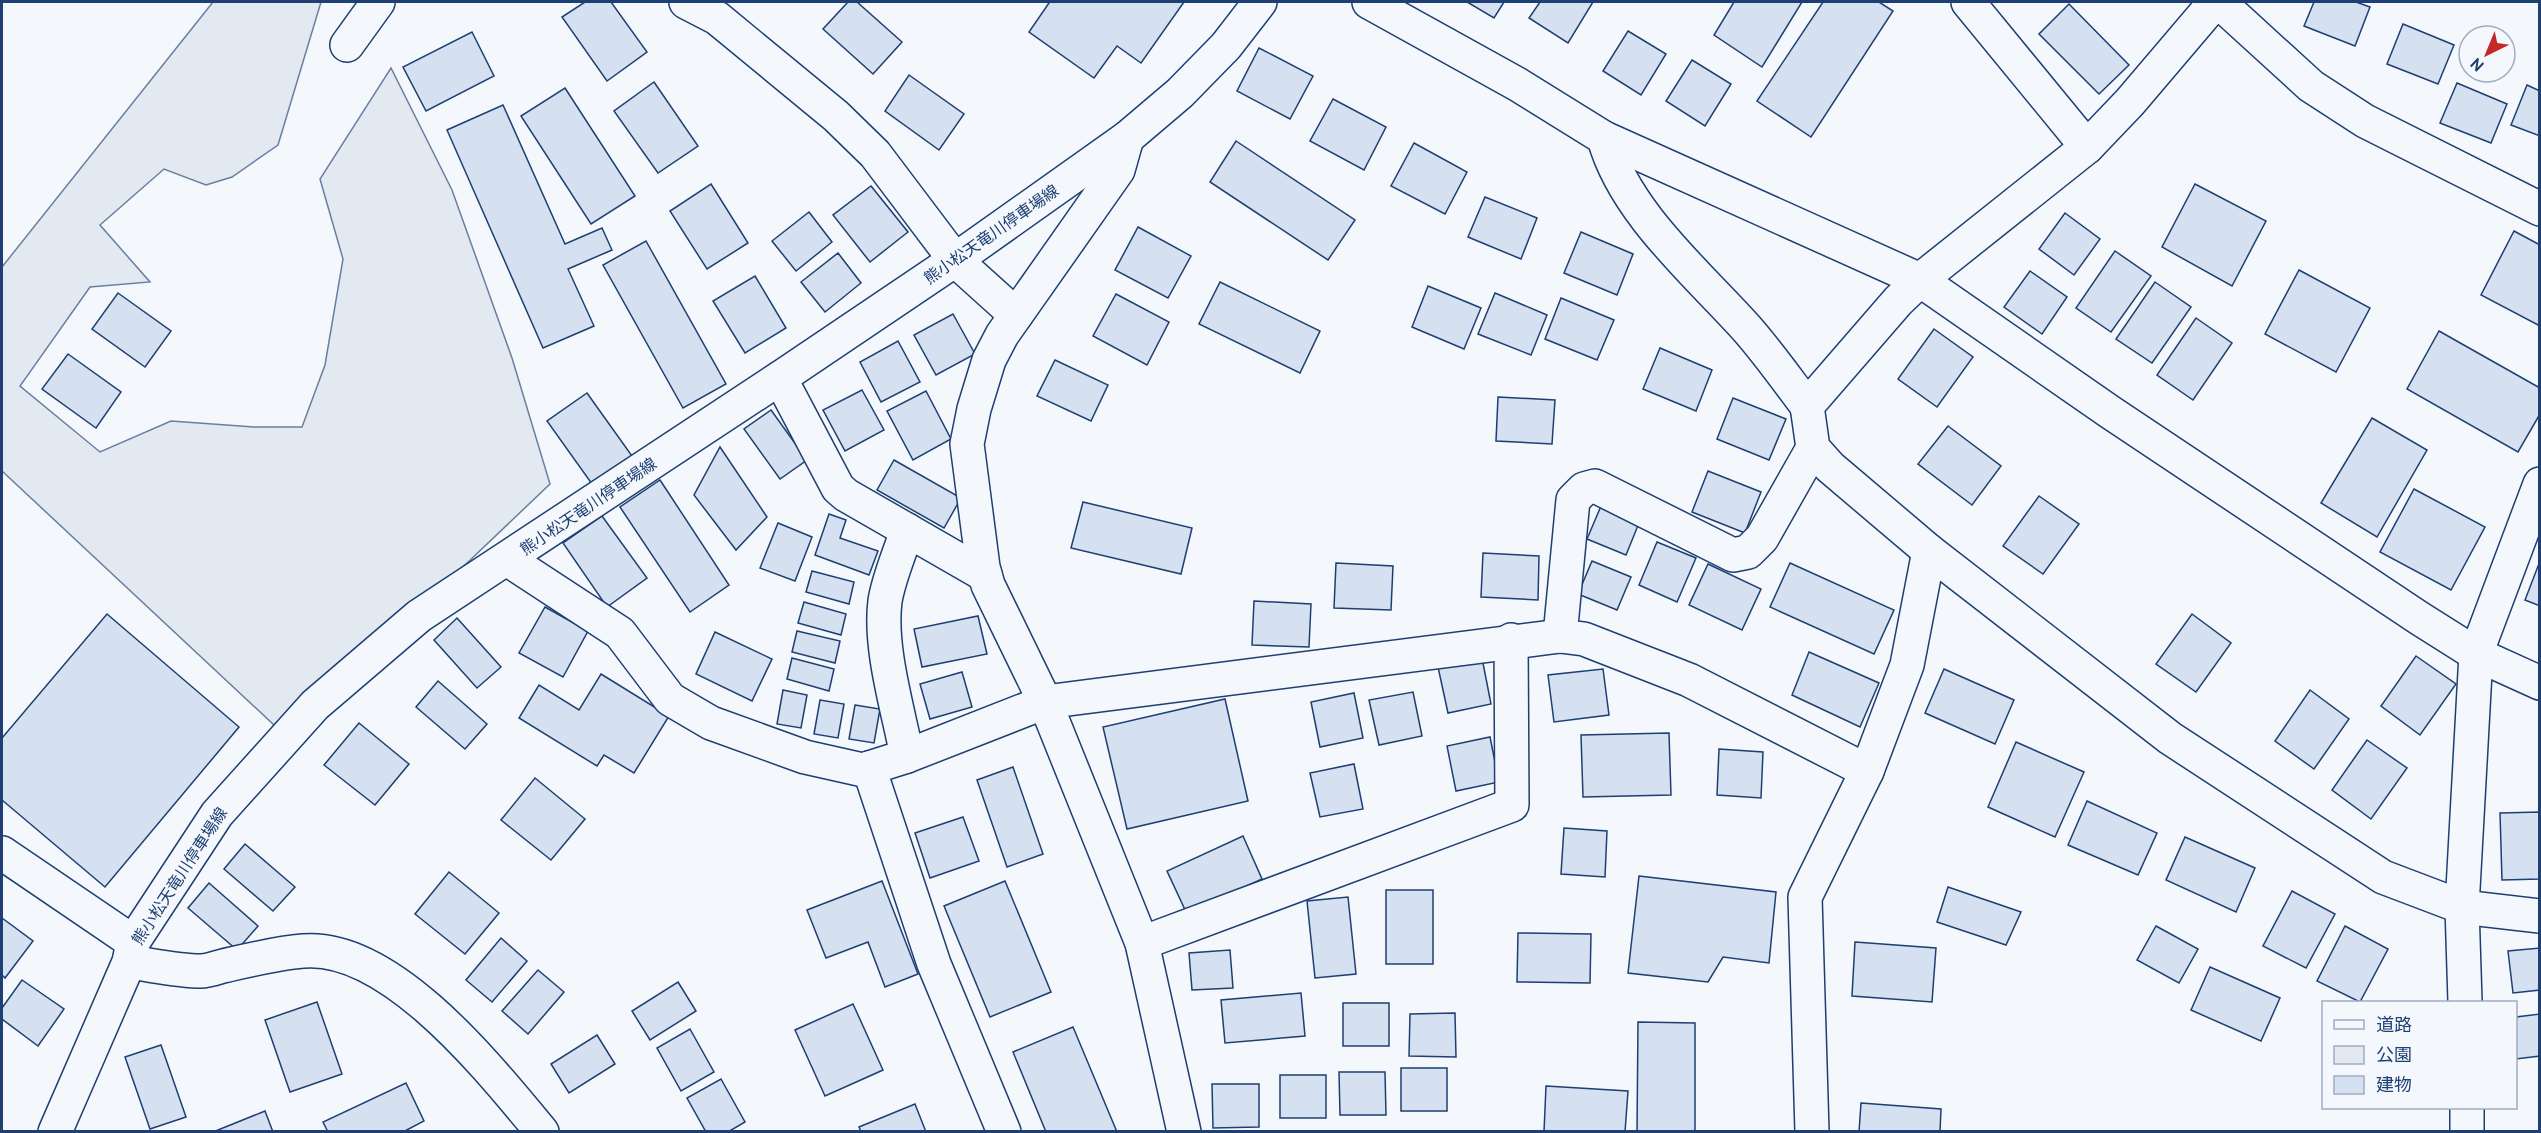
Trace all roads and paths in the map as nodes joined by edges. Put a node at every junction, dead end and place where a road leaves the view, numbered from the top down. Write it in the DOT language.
graph roads {
  1 [pos="378,2"];
  2 [pos="686,2"];
  3 [pos="1260,2"];
  4 [pos="1369,2"];
  5 [pos="1968,2"];
  6 [pos="2217,2"];
  7 [pos="347,45"];
  8 [pos="1127,138"];
  9 [pos="1604,138"];
  10 [pos="2087,147"];
  11 [pos="2540,209"];
  12 [pos="956,260"];
  13 [pos="1920,280"];
  14 [pos="1016,315"];
  15 [pos="780,378"];
  16 [pos="1807,406"];
  17 [pos="1813,448"];
  18 [pos="2540,484"];
  19 [pos="908,530"];
  20 [pos="1929,551"];
  21 [pos="507,559"];
  22 [pos="985,575"];
  23 [pos="1560,636"];
  24 [pos="1511,640"];
  25 [pos="2476,654"];
  26 [pos="2540,683"];
  27 [pos="1045,702"];
  28 [pos="907,756"];
  29 [pos="869,768"];
  30 [pos="1867,771"];
  31 [pos="2,853"];
  32 [pos="2462,907"];
  33 [pos="2540,916"];
  34 [pos="1142,943"];
  35 [pos="131,952"];
  36 [pos="2465,1001"];
  37 [pos="2467,1109"];
  38 [pos="56,1131"];
  39 [pos="542,1131"];
  40 [pos="1004,1131"];
  41 [pos="1184,1131"];
  42 [pos="1812,1131"];
  43 [pos="2468,1131"];
  1 -- 7 [label="street"];
  2 -- 12 [label="street"];
  3 -- 8 [label="street, 熊小松天竜川停車場線"];
  4 -- 9 [label="street"];
  5 -- 10 [label="street"];
  6 -- 10 [label="street"];
  6 -- 11 [label="street"];
  8 -- 12 [label="street, 熊小松天竜川停車場線"];
  8 -- 14 [label="street"];
  9 -- 13 [label="street"];
  9 -- 16 [label="street"];
  10 -- 13 [label="street"];
  12 -- 14 [label="street"];
  12 -- 15 [label="street, 熊小松天竜川停車場線"];
  13 -- 16 [label="street"];
  13 -- 25 [label="street"];
  14 -- 22 [label="street"];
  15 -- 19 [label="street"];
  15 -- 21 [label="street, 熊小松天竜川停車場線"];
  16 -- 17 [label="street"];
  17 -- 20 [label="street"];
  17 -- 23 [label="street"];
  18 -- 25 [label="street"];
  19 -- 22 [label="street"];
  19 -- 28 [label="street"];
  20 -- 30 [label="street"];
  20 -- 32 [label="street"];
  21 -- 29 [label="street"];
  21 -- 35 [label="street, 熊小松天竜川停車場線"];
  22 -- 27 [label="street"];
  23 -- 24 [label="street"];
  23 -- 30 [label="street"];
  24 -- 27 [label="street"];
  24 -- 34 [label="street"];
  25 -- 26 [label="street"];
  25 -- 32 [label="street"];
  27 -- 28 [label="street"];
  27 -- 34 [label="street"];
  28 -- 29 [label="street"];
  29 -- 40 [label="street"];
  30 -- 42 [label="street"];
  31 -- 35 [label="street"];
  32 -- 33 [label="street"];
  32 -- 36 [label="street"];
  34 -- 41 [label="street"];
  35 -- 38 [label="street, 熊小松天竜川停車場線"];
  35 -- 39 [label="street"];
  37 -- 43 [label="street"];
}
